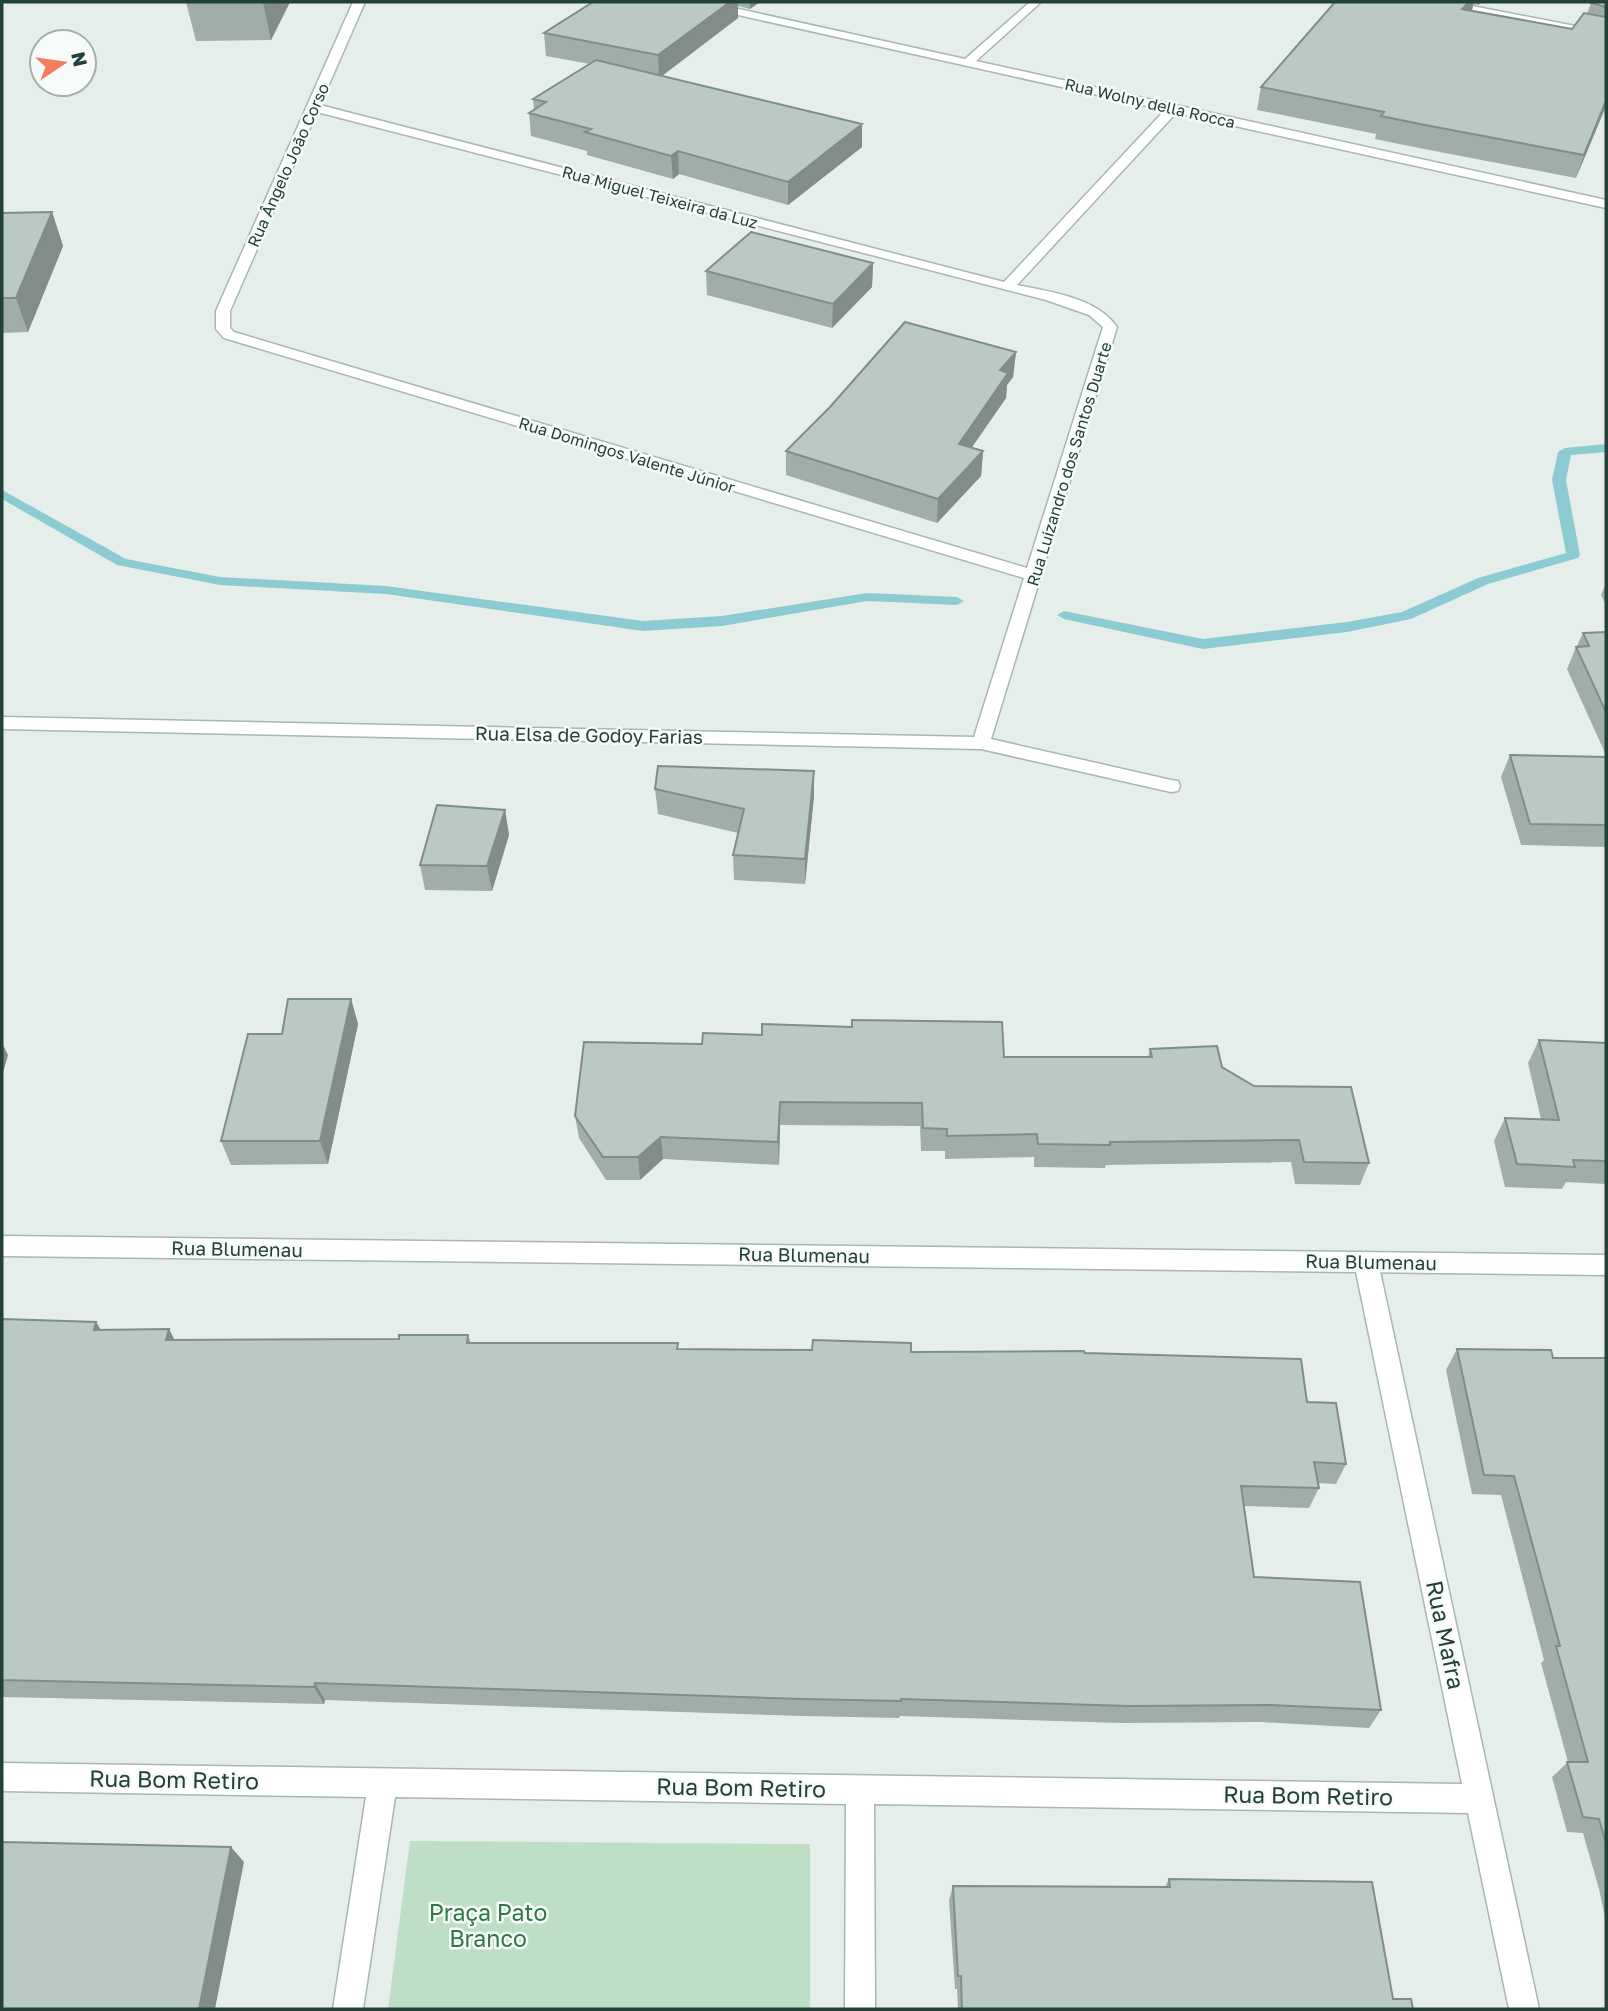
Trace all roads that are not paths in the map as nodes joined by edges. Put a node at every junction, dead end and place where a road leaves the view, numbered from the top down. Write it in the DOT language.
graph roads {
  1 [pos="359,2"];
  2 [pos="693,2"];
  3 [pos="1036,2"];
  4 [pos="1436,2"];
  5 [pos="1606,35"];
  6 [pos="967,62"];
  7 [pos="313,107"];
  8 [pos="1174,108"];
  9 [pos="1606,204"];
  10 [pos="1007,287"];
  11 [pos="223,329"];
  12 [pos="1034,576"];
  13 [pos="2,723"];
  14 [pos="981,743"];
  15 [pos="1171,786"];
  16 [pos="2,1246"];
  17 [pos="1366,1262"];
  18 [pos="1606,1265"];
  19 [pos="2,1777"];
  20 [pos="383,1782"];
  21 [pos="860,1790"];
  22 [pos="1480,1798"];
  23 [pos="348,2009"];
  24 [pos="860,2009"];
  25 [pos="1524,2009"];
  1 -- 7 [label="street, Rua Ângelo João Corso"];
  2 -- 6 [label="street, Rua Wolny della Rocca"];
  3 -- 6 [label="street"];
  4 -- 5 [label="street"];
  6 -- 8 [label="street, Rua Wolny della Rocca"];
  7 -- 10 [label="street, Rua Miguel Teixeira da Luz"];
  7 -- 11 [label="street, Rua Ângelo João Corso"];
  8 -- 9 [label="street, Rua Wolny della Rocca"];
  8 -- 10 [label="street"];
  10 -- 12 [label="street, Rua Luizandro dos Santos Duarte"];
  11 -- 12 [label="street, Rua Domingos Valente Júnior"];
  12 -- 14 [label="street, Rua Luizandro dos Santos Duarte"];
  13 -- 14 [label="street, Rua Elsa de Godoy Farias"];
  14 -- 15 [label="street, Rua Elsa de Godoy Farias"];
  16 -- 17 [label="street, Rua Blumenau"];
  17 -- 18 [label="street, Rua Blumenau"];
  17 -- 22 [label="street, Rua Mafra"];
  19 -- 20 [label="street, Rua Bom Retiro"];
  20 -- 21 [label="street, Rua Bom Retiro"];
  20 -- 23 [label="street"];
  21 -- 22 [label="street, Rua Bom Retiro"];
  21 -- 24 [label="street"];
  22 -- 25 [label="street, Rua Mafra"];
}
